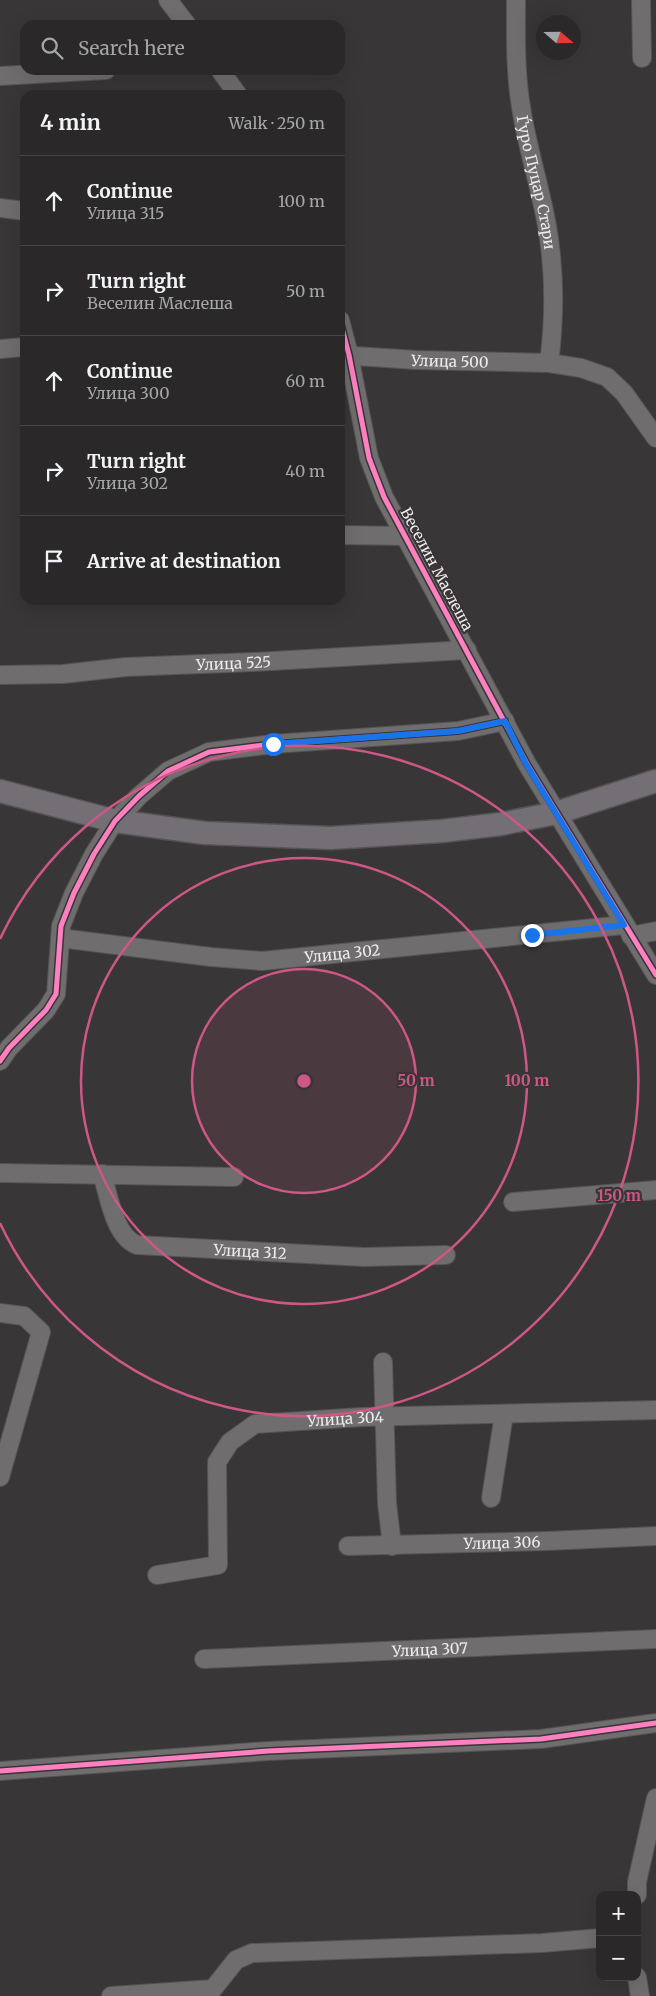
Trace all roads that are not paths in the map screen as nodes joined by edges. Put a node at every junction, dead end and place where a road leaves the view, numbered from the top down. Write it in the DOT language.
graph roads {
  1 [pos="168,0"];
  2 [pos="516,0"];
  3 [pos="641,0"];
  4 [pos="183,20"];
  5 [pos="642,58"];
  6 [pos="20,75"];
  7 [pos="224,75"];
  8 [pos="0,76"];
  9 [pos="234,90"];
  10 [pos="0,208"];
  11 [pos="20,210"];
  12 [pos="20,347"];
  13 [pos="0,349"];
  14 [pos="345,355"];
  15 [pos="550,363"];
  16 [pos="656,438"];
  17 [pos="345,535"];
  18 [pos="405,536"];
  19 [pos="467,650"];
  20 [pos="0,675"];
  21 [pos="505,721"];
  22 [pos="656,781"];
  23 [pos="0,791"];
  24 [pos="556,813"];
  25 [pos="116,820"];
  26 [pos="627,931"];
  27 [pos="656,931"];
  28 [pos="60,938"];
  29 [pos="656,975"];
  30 [pos="0,1061"];
  31 [pos="0,1173"];
  32 [pos="102,1174"];
  33 [pos="234,1177"];
  34 [pos="656,1190"];
  35 [pos="513,1202"];
  36 [pos="446,1255"];
  37 [pos="0,1313"];
  38 [pos="383,1362"];
  39 [pos="656,1410"];
  40 [pos="504,1414"];
  41 [pos="386,1417"];
  42 [pos="0,1477"];
  43 [pos="491,1498"];
  44 [pos="656,1536"];
  45 [pos="348,1546"];
  46 [pos="392,1546"];
  47 [pos="156,1575"];
  48 [pos="656,1639"];
  49 [pos="204,1659"];
  50 [pos="656,1723"];
  51 [pos="0,1771"];
  52 [pos="656,1798"];
  53 [pos="637,1891"];
  54 [pos="596,1938"];
  55 [pos="638,1981"];
  56 [pos="112,1996"];
  57 [pos="640,1996"];
  1 -- 4 [label="street"];
  2 -- 15 [label="street, Ѓуро Пуцар Стари"];
  3 -- 5 [label="street"];
  6 -- 8 [label="street"];
  7 -- 9 [label="street"];
  10 -- 11 [label="street"];
  12 -- 13 [label="street"];
  14 -- 15 [label="street, Улица 500"];
  14 -- 18 [label="street, Веселин Маслеша"];
  15 -- 16 [label="street, Улица 500"];
  17 -- 18 [label="street"];
  18 -- 19 [label="street, Веселин Маслеша"];
  19 -- 20 [label="street, Улица 525"];
  19 -- 21 [label="street, Веселин Маслеша"];
  21 -- 24 [label="street, Веселин Маслеша"];
  21 -- 25 [label="street"];
  22 -- 24 [label="main road"];
  23 -- 25 [label="main road"];
  24 -- 25 [label="main road"];
  24 -- 26 [label="street, Веселин Маслеша"];
  25 -- 28 [label="street"];
  26 -- 27 [label="street, Улица 302"];
  26 -- 28 [label="street, Улица 302"];
  26 -- 29 [label="street, Веселин Маслеша"];
  28 -- 30 [label="street"];
  31 -- 32 [label="street"];
  32 -- 33 [label="street"];
  32 -- 36 [label="street, Улица 312"];
  34 -- 35 [label="street"];
  37 -- 42 [label="street"];
  38 -- 41 [label="street"];
  39 -- 40 [label="street, Улица 304"];
  40 -- 41 [label="street, Улица 304"];
  40 -- 43 [label="street"];
  41 -- 46 [label="street"];
  41 -- 47 [label="street, Улица 304"];
  44 -- 46 [label="street, Улица 306"];
  45 -- 46 [label="street, Улица 306"];
  48 -- 49 [label="street, Улица 307"];
  50 -- 51 [label="street"];
  52 -- 53 [label="street"];
  54 -- 56 [label="street"];
  55 -- 57 [label="street"];
}
